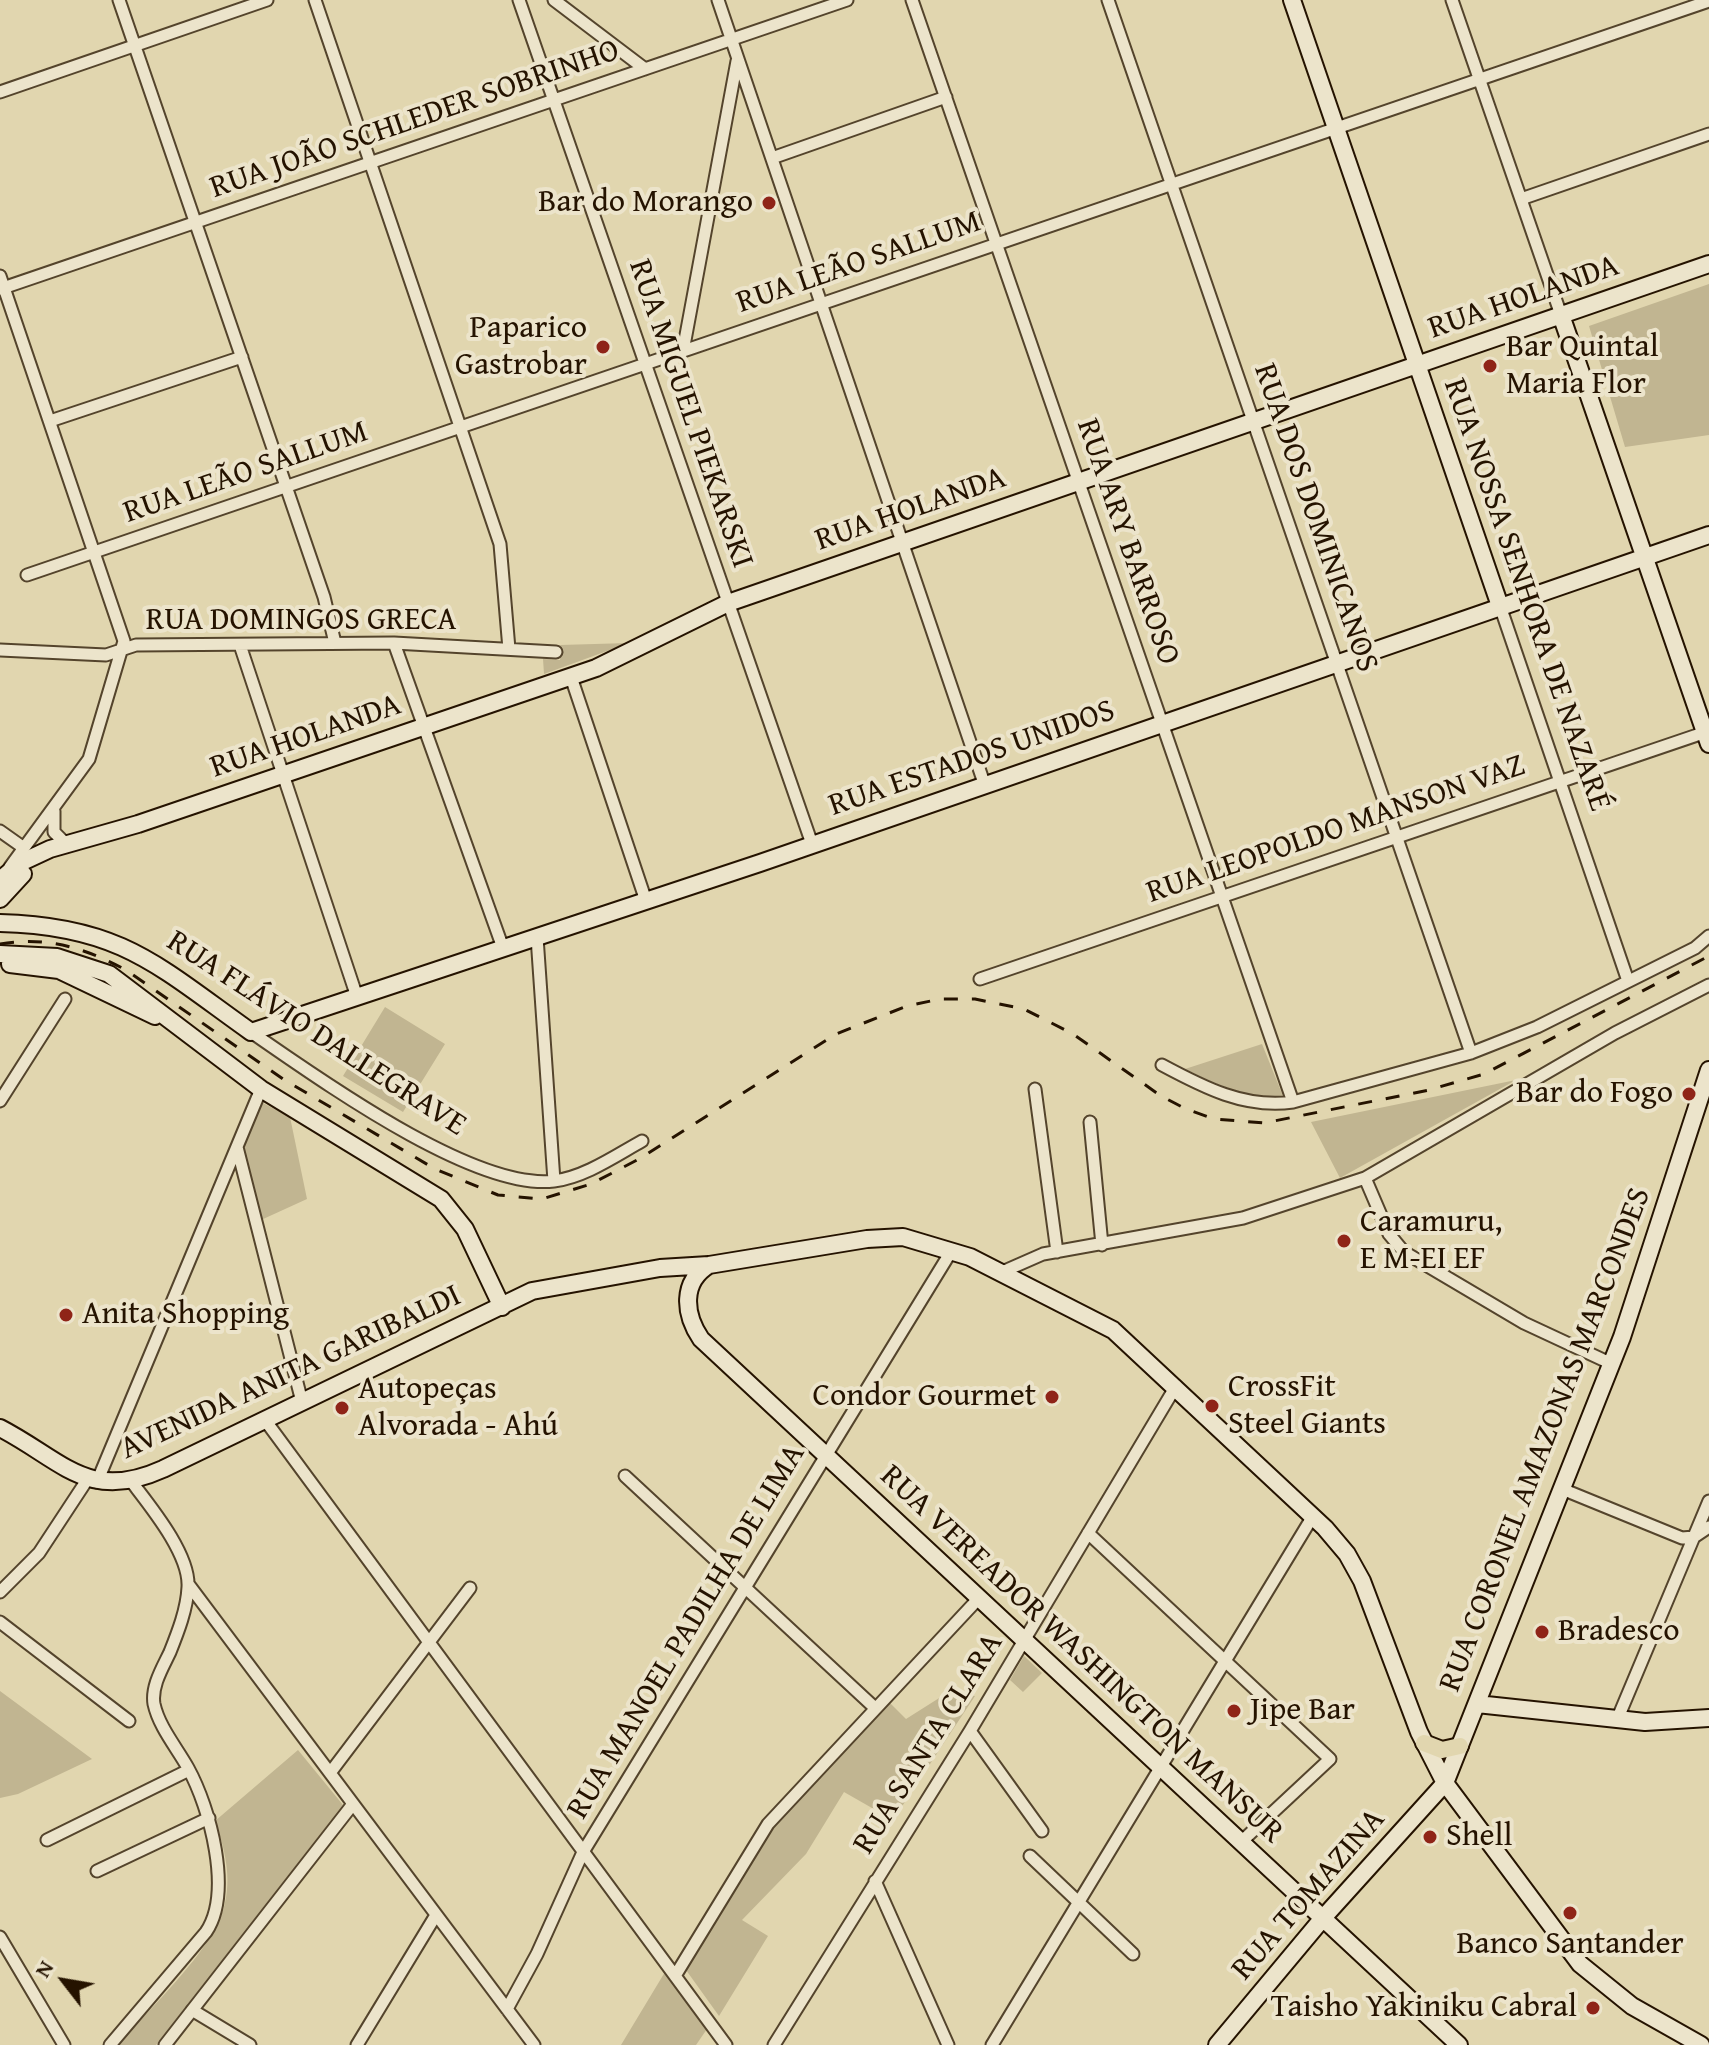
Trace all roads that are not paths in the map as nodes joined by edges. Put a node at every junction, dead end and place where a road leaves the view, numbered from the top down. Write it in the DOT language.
graph roads {
  1 [pos="119,0"];
  2 [pos="267,0"];
  3 [pos="315,0"];
  4 [pos="519,0"];
  5 [pos="554,0"];
  6 [pos="718,0"];
  7 [pos="847,0"];
  8 [pos="912,0"];
  9 [pos="1108,0"];
  10 [pos="1292,0"];
  11 [pos="1452,0"];
  12 [pos="1709,1"];
  13 [pos="732,39"];
  14 [pos="135,45"];
  15 [pos="738,57"];
  16 [pos="645,69"];
  17 [pos="1479,79"];
  18 [pos="0,92"];
  19 [pos="946,97"];
  20 [pos="554,100"];
  21 [pos="1336,128"];
  22 [pos="1709,134"];
  23 [pos="772,158"];
  24 [pos="371,162"];
  25 [pos="1172,184"];
  26 [pos="1521,199"];
  27 [pos="196,222"];
  28 [pos="996,244"];
  29 [pos="1709,264"];
  30 [pos="1,284"];
  31 [pos="821,304"];
  32 [pos="1561,315"];
  33 [pos="683,351"];
  34 [pos="242,357"];
  35 [pos="646,364"];
  36 [pos="1417,365"];
  37 [pos="50,421"];
  38 [pos="1254,421"];
  39 [pos="461,427"];
  40 [pos="1079,482"];
  41 [pos="286,487"];
  42 [pos="1709,535"];
  43 [pos="902,543"];
  44 [pos="95,552"];
  45 [pos="1644,557"];
  46 [pos="27,575"];
  47 [pos="728,603"];
  48 [pos="1500,606"];
  49 [pos="335,643"];
  50 [pos="394,643"];
  51 [pos="240,645"];
  52 [pos="123,649"];
  53 [pos="509,649"];
  54 [pos="0,650"];
  55 [pos="556,652"];
  56 [pos="1337,662"];
  57 [pos="571,677"];
  58 [pos="1162,722"];
  59 [pos="424,727"];
  60 [pos="1708,736"];
  61 [pos="283,775"];
  62 [pos="1561,781"];
  63 [pos="984,783"];
  64 [pos="55,806"];
  65 [pos="138,824"];
  66 [pos="0,831"];
  67 [pos="1397,837"];
  68 [pos="66,844"];
  69 [pos="812,844"];
  70 [pos="24,848"];
  71 [pos="4,880"];
  72 [pos="1222,897"];
  73 [pos="0,899"];
  74 [pos="646,901"];
  75 [pos="0,923"];
  76 [pos="1709,936"];
  77 [pos="537,937"];
  78 [pos="503,948"];
  79 [pos="0,954"];
  80 [pos="0,965"];
  81 [pos="980,979"];
  82 [pos="1628,981"];
  83 [pos="1709,985"];
  84 [pos="357,997"];
  85 [pos="65,999"];
  86 [pos="175,1025"];
  87 [pos="251,1032"];
  88 [pos="1471,1053"];
  89 [pos="1162,1065"];
  90 [pos="1709,1070"];
  91 [pos="261,1089"];
  92 [pos="1035,1089"];
  93 [pos="1706,1093"];
  94 [pos="0,1101"];
  95 [pos="1293,1102"];
  96 [pos="1090,1122"];
  97 [pos="642,1141"];
  98 [pos="237,1147"];
  99 [pos="1365,1178"];
  100 [pos="554,1181"];
  101 [pos="1102,1245"];
  102 [pos="952,1250"];
  103 [pos="1057,1252"];
  104 [pos="709,1265"];
  105 [pos="1002,1272"];
  106 [pos="687,1292"];
  107 [pos="502,1307"];
  108 [pos="1612,1364"];
  109 [pos="1176,1386"];
  110 [pos="302,1402"];
  111 [pos="265,1420"];
  112 [pos="0,1421"];
  113 [pos="0,1428"];
  114 [pos="18,1437"];
  115 [pos="826,1455"];
  116 [pos="625,1476"];
  117 [pos="92,1481"];
  118 [pos="131,1481"];
  119 [pos="1562,1489"];
  120 [pos="1709,1501"];
  121 [pos="1313,1516"];
  122 [pos="1709,1527"];
  123 [pos="1088,1533"];
  124 [pos="1694,1537"];
  125 [pos="189,1585"];
  126 [pos="745,1587"];
  127 [pos="470,1588"];
  128 [pos="0,1592"];
  129 [pos="979,1598"];
  130 [pos="0,1622"];
  131 [pos="1024,1640"];
  132 [pos="428,1643"];
  133 [pos="1225,1661"];
  134 [pos="1477,1704"];
  135 [pos="875,1708"];
  136 [pos="1709,1718"];
  137 [pos="1617,1720"];
  138 [pos="129,1721"];
  139 [pos="970,1731"];
  140 [pos="1424,1743"];
  141 [pos="1460,1746"];
  142 [pos="1161,1767"];
  143 [pos="189,1770"];
  144 [pos="330,1773"];
  145 [pos="1445,1783"];
  146 [pos="353,1804"];
  147 [pos="209,1818"];
  148 [pos="1042,1831"];
  149 [pos="47,1840"];
  150 [pos="1241,1842"];
  151 [pos="583,1852"];
  152 [pos="1030,1856"];
  153 [pos="97,1871"];
  154 [pos="875,1881"];
  155 [pos="1079,1902"];
  156 [pos="436,1915"];
  157 [pos="1323,1918"];
  158 [pos="0,1937"];
  159 [pos="1133,1954"];
  160 [pos="675,1976"];
  161 [pos="507,2009"];
  162 [pos="192,2010"];
  163 [pos="1227,2041"];
  164 [pos="64,2045"];
  165 [pos="110,2045"];
  166 [pos="165,2045"];
  167 [pos="250,2045"];
  168 [pos="357,2045"];
  169 [pos="534,2045"];
  170 [pos="726,2045"];
  171 [pos="774,2045"];
  172 [pos="948,2045"];
  173 [pos="992,2045"];
  174 [pos="1459,2045"];
  175 [pos="1701,2045"];
  1 -- 14 [label="street"];
  2 -- 14 [label="street"];
  3 -- 24 [label="street"];
  4 -- 20 [label="street, RUA MIGUEL PIEKARSKI"];
  5 -- 16 [label="street"];
  6 -- 13 [label="street"];
  7 -- 13 [label="street, RUA JOÃO SCHLEDER SOBRINHO"];
  8 -- 19 [label="street, RUA ARY BARROSO"];
  9 -- 25 [label="street, RUA DOS DOMINICANOS"];
  10 -- 21 [label="main road, RUA NOSSA SENHORA DE NAZARÉ"];
  11 -- 17 [label="street"];
  12 -- 17 [label="street, RUA LEÃO SALLUM"];
  13 -- 15 [label="street"];
  13 -- 16 [label="street, RUA JOÃO SCHLEDER SOBRINHO"];
  14 -- 18 [label="street"];
  14 -- 27 [label="street"];
  15 -- 23 [label="street"];
  15 -- 33 [label="street"];
  16 -- 20 [label="street, RUA JOÃO SCHLEDER SOBRINHO"];
  17 -- 21 [label="street, RUA LEÃO SALLUM"];
  17 -- 26 [label="street"];
  19 -- 23 [label="street"];
  19 -- 28 [label="street, RUA ARY BARROSO"];
  20 -- 24 [label="street, RUA JOÃO SCHLEDER SOBRINHO"];
  20 -- 35 [label="street, RUA MIGUEL PIEKARSKI"];
  21 -- 25 [label="street, RUA LEÃO SALLUM"];
  21 -- 36 [label="main road, RUA NOSSA SENHORA DE NAZARÉ"];
  22 -- 26 [label="street"];
  23 -- 31 [label="street"];
  24 -- 27 [label="street, RUA JOÃO SCHLEDER SOBRINHO"];
  24 -- 39 [label="street"];
  25 -- 28 [label="street, RUA LEÃO SALLUM"];
  25 -- 38 [label="street, RUA DOS DOMINICANOS"];
  26 -- 32 [label="street"];
  27 -- 30 [label="street, RUA JOÃO SCHLEDER SOBRINHO"];
  27 -- 34 [label="street"];
  28 -- 31 [label="street, RUA LEÃO SALLUM"];
  28 -- 40 [label="street, RUA ARY BARROSO"];
  29 -- 32 [label="main road, RUA HOLANDA"];
  30 -- 37 [label="street"];
  31 -- 33 [label="street, RUA LEÃO SALLUM"];
  31 -- 43 [label="street"];
  32 -- 36 [label="main road, RUA HOLANDA"];
  32 -- 45 [label="main road"];
  33 -- 35 [label="street, RUA LEÃO SALLUM"];
  34 -- 37 [label="street"];
  34 -- 41 [label="street"];
  35 -- 39 [label="street, RUA LEÃO SALLUM"];
  35 -- 47 [label="street, RUA MIGUEL PIEKARSKI"];
  36 -- 38 [label="main road, RUA HOLANDA"];
  36 -- 48 [label="main road, RUA NOSSA SENHORA DE NAZARÉ"];
  37 -- 44 [label="street"];
  38 -- 40 [label="main road, RUA HOLANDA"];
  38 -- 56 [label="street, RUA DOS DOMINICANOS"];
  39 -- 41 [label="street, RUA LEÃO SALLUM"];
  39 -- 53 [label="street"];
  40 -- 43 [label="main road, RUA HOLANDA"];
  40 -- 58 [label="street, RUA ARY BARROSO"];
  41 -- 44 [label="street, RUA LEÃO SALLUM"];
  41 -- 49 [label="street"];
  42 -- 45 [label="main road, RUA ESTADOS UNIDOS"];
  43 -- 47 [label="main road, RUA HOLANDA"];
  43 -- 63 [label="street"];
  44 -- 46 [label="street, RUA LEÃO SALLUM"];
  44 -- 52 [label="street"];
  45 -- 48 [label="main road, RUA ESTADOS UNIDOS"];
  45 -- 60 [label="main road"];
  47 -- 57 [label="main road, RUA HOLANDA"];
  47 -- 69 [label="street, RUA MIGUEL PIEKARSKI"];
  48 -- 56 [label="main road, RUA ESTADOS UNIDOS"];
  48 -- 62 [label="street, RUA NOSSA SENHORA DE NAZARÉ"];
  49 -- 50 [label="street, RUA DOMINGOS GRECA"];
  49 -- 51 [label="street, RUA DOMINGOS GRECA"];
  50 -- 53 [label="street, RUA DOMINGOS GRECA"];
  50 -- 59 [label="street"];
  51 -- 52 [label="street, RUA DOMINGOS GRECA"];
  51 -- 61 [label="street"];
  52 -- 54 [label="street, RUA DOMINGOS GRECA"];
  52 -- 64 [label="street"];
  53 -- 55 [label="street, RUA DOMINGOS GRECA"];
  56 -- 58 [label="main road, RUA ESTADOS UNIDOS"];
  56 -- 67 [label="street, RUA DOS DOMINICANOS"];
  57 -- 59 [label="main road, RUA HOLANDA"];
  57 -- 74 [label="street"];
  58 -- 63 [label="main road, RUA ESTADOS UNIDOS"];
  58 -- 72 [label="street, RUA ARY BARROSO"];
  59 -- 61 [label="main road, RUA HOLANDA"];
  59 -- 78 [label="street"];
  60 -- 62 [label="street, RUA LEOPOLDO MANSON VAZ"];
  61 -- 65 [label="main road, RUA HOLANDA"];
  61 -- 84 [label="street"];
  62 -- 67 [label="street, RUA LEOPOLDO MANSON VAZ"];
  62 -- 82 [label="street, RUA NOSSA SENHORA DE NAZARÉ"];
  63 -- 69 [label="main road, RUA ESTADOS UNIDOS"];
  64 -- 68 [label="street"];
  64 -- 70 [label="street"];
  65 -- 68 [label="main road, RUA HOLANDA"];
  65 -- 71 [label="main road, RUA HOLANDA"];
  66 -- 70 [label="street"];
  67 -- 72 [label="street, RUA LEOPOLDO MANSON VAZ"];
  67 -- 88 [label="street, RUA DOS DOMINICANOS"];
  68 -- 71 [label="main road, RUA HOLANDA"];
  69 -- 74 [label="main road, RUA ESTADOS UNIDOS"];
  70 -- 71 [label="street"];
  71 -- 73 [label="main road"];
  72 -- 81 [label="street, RUA LEOPOLDO MANSON VAZ"];
  72 -- 95 [label="street, RUA ARY BARROSO"];
  74 -- 77 [label="main road, RUA ESTADOS UNIDOS"];
  75 -- 87 [label="main road, RUA FLÁVIO DALLEGRAVE"];
  76 -- 82 [label="street"];
  77 -- 78 [label="main road, RUA ESTADOS UNIDOS"];
  77 -- 100 [label="street"];
  78 -- 84 [label="main road, RUA ESTADOS UNIDOS"];
  79 -- 86 [label="main road, RUA FLÁVIO DALLEGRAVE"];
  80 -- 86 [label="main road, RUA FLÁVIO DALLEGRAVE"];
  82 -- 88 [label="street"];
  83 -- 99 [label="street"];
  84 -- 87 [label="main road, RUA ESTADOS UNIDOS"];
  85 -- 94 [label="street"];
  86 -- 91 [label="main road, RUA FLÁVIO DALLEGRAVE"];
  87 -- 100 [label="street, RUA FLÁVIO DALLEGRAVE"];
  88 -- 95 [label="street"];
  89 -- 95 [label="street"];
  90 -- 93 [label="main road, RUA CORONEL AMAZONAS MARCONDES"];
  91 -- 98 [label="street"];
  91 -- 107 [label="main road, RUA FLÁVIO DALLEGRAVE"];
  92 -- 103 [label="street"];
  93 -- 108 [label="main road, RUA CORONEL AMAZONAS MARCONDES"];
  96 -- 101 [label="street"];
  97 -- 100 [label="street, RUA FLÁVIO DALLEGRAVE"];
  98 -- 110 [label="street"];
  98 -- 117 [label="street"];
  99 -- 101 [label="street"];
  99 -- 108 [label="street"];
  101 -- 103 [label="street"];
  102 -- 104 [label="main road, AVENIDA ANITA GARIBALDI"];
  102 -- 105 [label="main road, AVENIDA ANITA GARIBALDI"];
  102 -- 115 [label="street, RUA MANOEL PADILHA DE LIMA"];
  103 -- 105 [label="street"];
  104 -- 106 [label="main road"];
  104 -- 107 [label="main road, AVENIDA ANITA GARIBALDI"];
  105 -- 109 [label="main road, AVENIDA ANITA GARIBALDI"];
  106 -- 107 [label="main road, AVENIDA ANITA GARIBALDI"];
  106 -- 115 [label="main road, RUA VEREADOR WASHINGTON MANSUR"];
  107 -- 110 [label="main road, AVENIDA ANITA GARIBALDI"];
  108 -- 119 [label="main road, RUA CORONEL AMAZONAS MARCONDES"];
  109 -- 121 [label="main road, AVENIDA ANITA GARIBALDI"];
  109 -- 123 [label="street, RUA SANTA CLARA"];
  110 -- 111 [label="main road, AVENIDA ANITA GARIBALDI"];
  111 -- 118 [label="main road, AVENIDA ANITA GARIBALDI"];
  111 -- 132 [label="street"];
  112 -- 114 [label="main road, AVENIDA ANITA GARIBALDI"];
  113 -- 114 [label="main road, AVENIDA ANITA GARIBALDI"];
  114 -- 117 [label="main road, AVENIDA ANITA GARIBALDI"];
  115 -- 126 [label="street, RUA MANOEL PADILHA DE LIMA"];
  115 -- 129 [label="main road, RUA VEREADOR WASHINGTON MANSUR"];
  116 -- 126 [label="street"];
  117 -- 118 [label="main road, AVENIDA ANITA GARIBALDI"];
  117 -- 128 [label="street"];
  118 -- 125 [label="street"];
  119 -- 124 [label="street"];
  119 -- 134 [label="main road, RUA CORONEL AMAZONAS MARCONDES"];
  120 -- 124 [label="street"];
  121 -- 133 [label="street"];
  121 -- 140 [label="main road, AVENIDA ANITA GARIBALDI"];
  122 -- 124 [label="street"];
  123 -- 131 [label="street, RUA SANTA CLARA"];
  123 -- 133 [label="street"];
  124 -- 137 [label="street"];
  125 -- 143 [label="street"];
  125 -- 144 [label="street"];
  126 -- 135 [label="street"];
  126 -- 151 [label="street, RUA MANOEL PADILHA DE LIMA"];
  127 -- 132 [label="street"];
  129 -- 131 [label="main road, RUA VEREADOR WASHINGTON MANSUR"];
  129 -- 135 [label="street"];
  130 -- 138 [label="street"];
  131 -- 139 [label="street, RUA SANTA CLARA"];
  131 -- 142 [label="main road, RUA VEREADOR WASHINGTON MANSUR"];
  132 -- 144 [label="street"];
  132 -- 151 [label="street"];
  133 -- 142 [label="street"];
  133 -- 150 [label="street"];
  134 -- 137 [label="main road"];
  134 -- 141 [label="main road, RUA CORONEL AMAZONAS MARCONDES"];
  135 -- 160 [label="street"];
  136 -- 137 [label="main road"];
  139 -- 148 [label="street"];
  139 -- 154 [label="street, RUA SANTA CLARA"];
  140 -- 141 [label="main road"];
  140 -- 145 [label="main road, AVENIDA ANITA GARIBALDI"];
  141 -- 145 [label="main road, RUA CORONEL AMAZONAS MARCONDES"];
  142 -- 150 [label="main road, RUA VEREADOR WASHINGTON MANSUR"];
  142 -- 155 [label="street"];
  143 -- 147 [label="street"];
  143 -- 149 [label="street"];
  144 -- 146 [label="street"];
  145 -- 157 [label="main road, RUA TOMAZINA"];
  145 -- 175 [label="main road, AVENIDA ANITA GARIBALDI"];
  146 -- 156 [label="street"];
  146 -- 162 [label="street"];
  147 -- 153 [label="street"];
  147 -- 165 [label="street"];
  150 -- 157 [label="main road, RUA VEREADOR WASHINGTON MANSUR"];
  151 -- 160 [label="street"];
  151 -- 161 [label="street, RUA MANOEL PADILHA DE LIMA"];
  152 -- 155 [label="street"];
  154 -- 171 [label="street, RUA SANTA CLARA"];
  154 -- 172 [label="street"];
  155 -- 159 [label="street"];
  155 -- 173 [label="street"];
  156 -- 161 [label="street"];
  156 -- 168 [label="street"];
  157 -- 163 [label="main road, RUA TOMAZINA"];
  157 -- 174 [label="main road, RUA VEREADOR WASHINGTON MANSUR"];
  158 -- 164 [label="street"];
  160 -- 170 [label="street"];
  161 -- 169 [label="street"];
  162 -- 166 [label="street"];
  162 -- 167 [label="street"];
}
